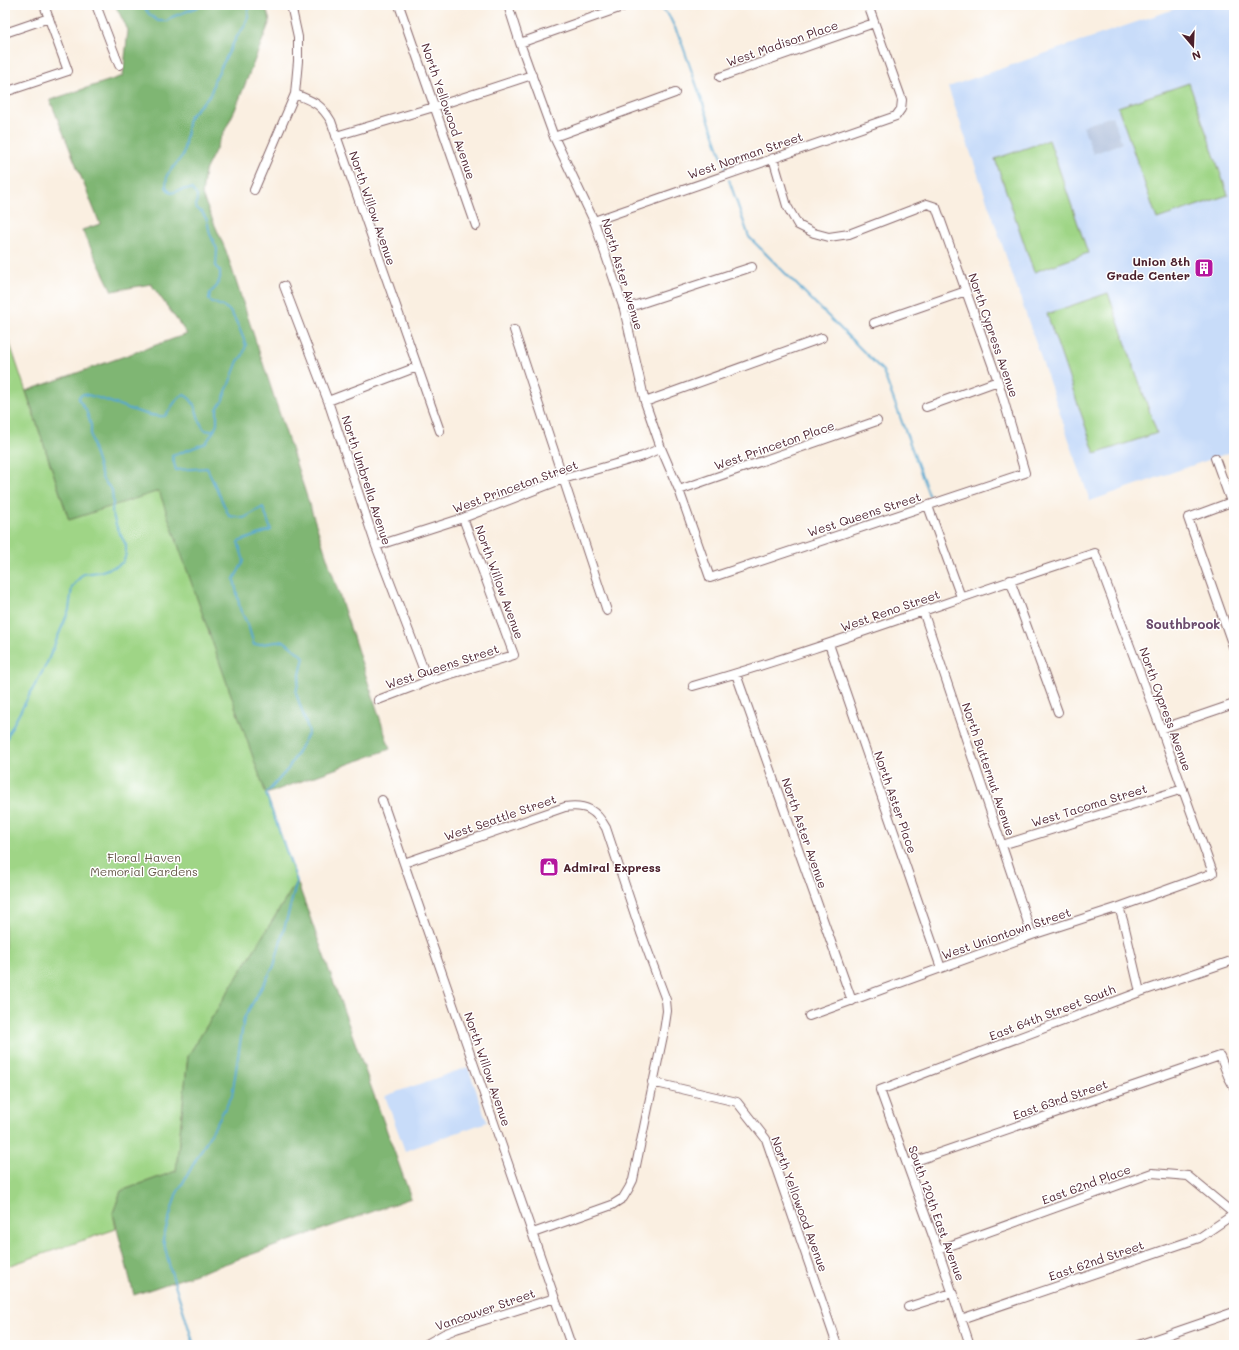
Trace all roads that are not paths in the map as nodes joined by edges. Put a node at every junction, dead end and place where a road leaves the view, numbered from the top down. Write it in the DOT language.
graph roads {
  1 [pos="44,5"];
  2 [pos="96,5"];
  3 [pos="291,5"];
  4 [pos="399,5"];
  5 [pos="508,5"];
  6 [pos="868,5"];
  7 [pos="622,8"];
  8 [pos="49,18"];
  9 [pos="874,23"];
  10 [pos="5,32"];
  11 [pos="520,43"];
  12 [pos="118,65"];
  13 [pos="532,75"];
  14 [pos="720,77"];
  15 [pos="5,92"];
  16 [pos="675,93"];
  17 [pos="295,94"];
  18 [pos="434,107"];
  19 [pos="336,136"];
  20 [pos="554,137"];
  21 [pos="773,158"];
  22 [pos="254,190"];
  23 [pos="594,221"];
  24 [pos="476,226"];
  25 [pos="752,267"];
  26 [pos="284,286"];
  27 [pos="966,291"];
  28 [pos="624,309"];
  29 [pos="874,323"];
  30 [pos="514,330"];
  31 [pos="822,338"];
  32 [pos="416,367"];
  33 [pos="998,381"];
  34 [pos="328,401"];
  35 [pos="645,402"];
  36 [pos="926,407"];
  37 [pos="877,421"];
  38 [pos="440,430"];
  39 [pos="662,448"];
  40 [pos="1215,458"];
  41 [pos="1025,473"];
  42 [pos="563,479"];
  43 [pos="679,490"];
  44 [pos="1233,502"];
  45 [pos="928,506"];
  46 [pos="463,518"];
  47 [pos="376,546"];
  48 [pos="1095,553"];
  49 [pos="710,578"];
  50 [pos="1010,580"];
  51 [pos="961,597"];
  52 [pos="607,611"];
  53 [pos="923,611"];
  54 [pos="829,644"];
  55 [pos="1234,649"];
  56 [pos="514,655"];
  57 [pos="736,674"];
  58 [pos="428,681"];
  59 [pos="693,686"];
  60 [pos="378,700"];
  61 [pos="1234,704"];
  62 [pos="1058,712"];
  63 [pos="1161,729"];
  64 [pos="1183,789"];
  65 [pos="382,800"];
  66 [pos="1002,845"];
  67 [pos="404,864"];
  68 [pos="1213,873"];
  69 [pos="1119,907"];
  70 [pos="1032,935"];
  71 [pos="1234,960"];
  72 [pos="941,968"];
  73 [pos="1140,992"];
  74 [pos="852,1001"];
  75 [pos="809,1016"];
  76 [pos="652,1082"];
  77 [pos="1234,1087"];
  78 [pos="880,1090"];
  79 [pos="907,1164"];
  80 [pos="1234,1214"];
  81 [pos="533,1233"];
  82 [pos="938,1250"];
  83 [pos="952,1292"];
  84 [pos="555,1298"];
  85 [pos="908,1307"];
  86 [pos="1234,1312"];
  87 [pos="961,1319"];
  88 [pos="425,1345"];
  89 [pos="571,1345"];
  90 [pos="837,1345"];
  91 [pos="970,1345"];
  92 [pos="1138,1345"];
  1 -- 8 [label="street"];
  2 -- 12 [label="street"];
  3 -- 17 [label="street"];
  4 -- 18 [label="street, North Yellowood Avenue"];
  5 -- 11 [label="street, North Aster Avenue"];
  6 -- 9 [label="street"];
  7 -- 11 [label="street"];
  8 -- 10 [label="street"];
  8 -- 15 [label="street"];
  9 -- 14 [label="street, West Madison Place"];
  9 -- 21 [label="street, West Norman Street"];
  11 -- 13 [label="street, North Aster Avenue"];
  13 -- 18 [label="street"];
  13 -- 20 [label="street, North Aster Avenue"];
  16 -- 20 [label="street"];
  17 -- 19 [label="street, North Willow Avenue"];
  17 -- 22 [label="street"];
  18 -- 19 [label="street"];
  18 -- 24 [label="street, North Yellowood Avenue"];
  19 -- 32 [label="street, North Willow Avenue"];
  20 -- 23 [label="street, North Aster Avenue"];
  21 -- 23 [label="street, West Norman Street"];
  21 -- 27 [label="street, North Cypress Avenue"];
  23 -- 28 [label="street, North Aster Avenue"];
  25 -- 28 [label="street"];
  26 -- 34 [label="street, North Umbrella Avenue"];
  27 -- 29 [label="street"];
  27 -- 33 [label="street, North Cypress Avenue"];
  28 -- 35 [label="street, North Aster Avenue"];
  30 -- 42 [label="street"];
  31 -- 35 [label="street"];
  32 -- 34 [label="street"];
  32 -- 38 [label="street, North Willow Avenue"];
  33 -- 36 [label="street"];
  33 -- 41 [label="street, North Cypress Avenue"];
  34 -- 47 [label="street, North Umbrella Avenue"];
  35 -- 39 [label="street, North Aster Avenue"];
  37 -- 43 [label="street, West Princeton Place"];
  39 -- 42 [label="street, West Princeton Street"];
  39 -- 43 [label="street, North Aster Avenue"];
  40 -- 44 [label="street"];
  41 -- 45 [label="street, West Queens Street"];
  42 -- 46 [label="street, West Princeton Street"];
  42 -- 52 [label="street"];
  43 -- 49 [label="street, North Aster Avenue"];
  44 -- 55 [label="street"];
  45 -- 49 [label="street, West Queens Street"];
  45 -- 51 [label="street"];
  46 -- 47 [label="street, West Princeton Street"];
  46 -- 56 [label="street, North Willow Avenue"];
  47 -- 58 [label="street, North Umbrella Avenue"];
  48 -- 50 [label="street, West Reno Street"];
  48 -- 63 [label="street, North Cypress Avenue"];
  50 -- 51 [label="street, West Reno Street"];
  50 -- 62 [label="street"];
  51 -- 53 [label="street, West Reno Street"];
  53 -- 54 [label="street, West Reno Street"];
  53 -- 66 [label="street, North Butternut Avenue"];
  54 -- 57 [label="street, West Reno Street"];
  54 -- 72 [label="street, North Aster Place"];
  56 -- 58 [label="street, West Queens Street"];
  57 -- 59 [label="street, West Reno Street"];
  57 -- 74 [label="street, North Aster Avenue"];
  58 -- 60 [label="street, West Queens Street"];
  61 -- 63 [label="street"];
  63 -- 64 [label="street, North Cypress Avenue"];
  64 -- 66 [label="street, West Tacoma Street"];
  64 -- 68 [label="street, North Cypress Avenue"];
  65 -- 67 [label="street, North Willow Avenue"];
  66 -- 70 [label="street, North Butternut Avenue"];
  67 -- 76 [label="street, West Seattle Street"];
  67 -- 81 [label="street, North Willow Avenue"];
  68 -- 69 [label="street, West Uniontown Street"];
  69 -- 70 [label="street, West Uniontown Street"];
  69 -- 73 [label="street"];
  70 -- 72 [label="street, West Uniontown Street"];
  71 -- 73 [label="street, East 64th Street South"];
  72 -- 74 [label="street, West Uniontown Street"];
  73 -- 78 [label="street, East 64th Street South"];
  74 -- 75 [label="street, West Uniontown Street"];
  76 -- 81 [label="street"];
  76 -- 90 [label="street, North Yellowood Avenue"];
  77 -- 79 [label="street, East 63rd Street"];
  78 -- 79 [label="street, South 120th East Avenue"];
  79 -- 82 [label="street, South 120th East Avenue"];
  80 -- 82 [label="street, East 62nd Place"];
  80 -- 87 [label="street, East 62nd Street"];
  81 -- 84 [label="street, North Willow Avenue"];
  82 -- 83 [label="street, South 120th East Avenue"];
  83 -- 85 [label="street"];
  83 -- 87 [label="street, South 120th East Avenue"];
  84 -- 88 [label="street, Vancouver Street"];
  84 -- 89 [label="street, North Willow Avenue"];
  86 -- 92 [label="street"];
  87 -- 91 [label="street, South 120th East Avenue"];
}
